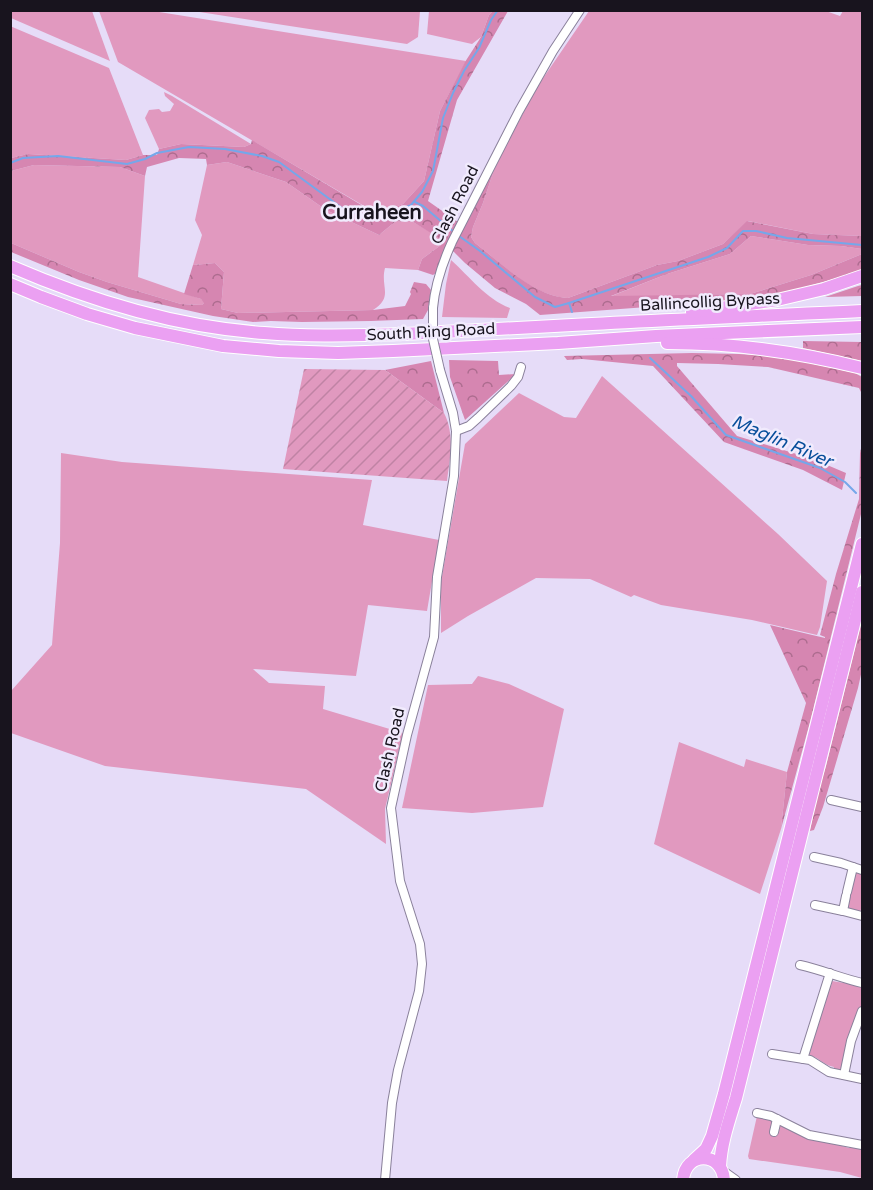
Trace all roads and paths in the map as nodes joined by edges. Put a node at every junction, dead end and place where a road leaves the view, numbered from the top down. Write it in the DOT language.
graph roads {
  1 [pos="580,10"];
  2 [pos="10,266"];
  3 [pos="862,276"];
  4 [pos="10,284"];
  5 [pos="862,311"];
  6 [pos="560,326"];
  7 [pos="862,327"];
  8 [pos="558,343"];
  9 [pos="521,367"];
  10 [pos="862,368"];
  11 [pos="456,431"];
  12 [pos="862,544"];
  13 [pos="862,592"];
  14 [pos="831,800"];
  15 [pos="862,807"];
  16 [pos="814,857"];
  17 [pos="853,867"];
  18 [pos="862,870"];
  19 [pos="815,905"];
  20 [pos="843,911"];
  21 [pos="862,916"];
  22 [pos="801,965"];
  23 [pos="830,973"];
  24 [pos="862,983"];
  25 [pos="862,1011"];
  26 [pos="772,1054"];
  27 [pos="803,1059"];
  28 [pos="844,1075"];
  29 [pos="862,1079"];
  30 [pos="757,1113"];
  31 [pos="777,1119"];
  32 [pos="774,1132"];
  33 [pos="862,1145"];
  34 [pos="694,1160"];
  35 [pos="722,1172"];
  36 [pos="385,1179"];
  37 [pos="683,1179"];
  38 [pos="736,1179"];
  1 -- 11 [label="street, Clash Road, bridge"];
  2 -- 6 [label="highway, South Ring Road"];
  3 -- 6 [label="highway"];
  4 -- 8 [label="highway, South Ring Road"];
  5 -- 6 [label="highway, Ballincollig Bypass"];
  7 -- 8 [label="highway, South Ring Road"];
  8 -- 10 [label="highway"];
  9 -- 11 [label="street"];
  11 -- 36 [label="street, Clash Road"];
  12 -- 34 [label="highway"];
  13 -- 35 [label="highway"];
  14 -- 15 [label="street"];
  16 -- 17 [label="street"];
  17 -- 18 [label="street"];
  17 -- 20 [label="street"];
  19 -- 20 [label="street"];
  20 -- 21 [label="street"];
  22 -- 23 [label="street"];
  23 -- 24 [label="street"];
  23 -- 27 [label="street"];
  25 -- 28 [label="street"];
  26 -- 27 [label="street"];
  27 -- 28 [label="street"];
  28 -- 29 [label="street"];
  30 -- 31 [label="street"];
  31 -- 32 [label="street"];
  31 -- 33 [label="street"];
  34 -- 35 [label="highway"];
  34 -- 37 [label="highway"];
  35 -- 38 [label="street"];
}
